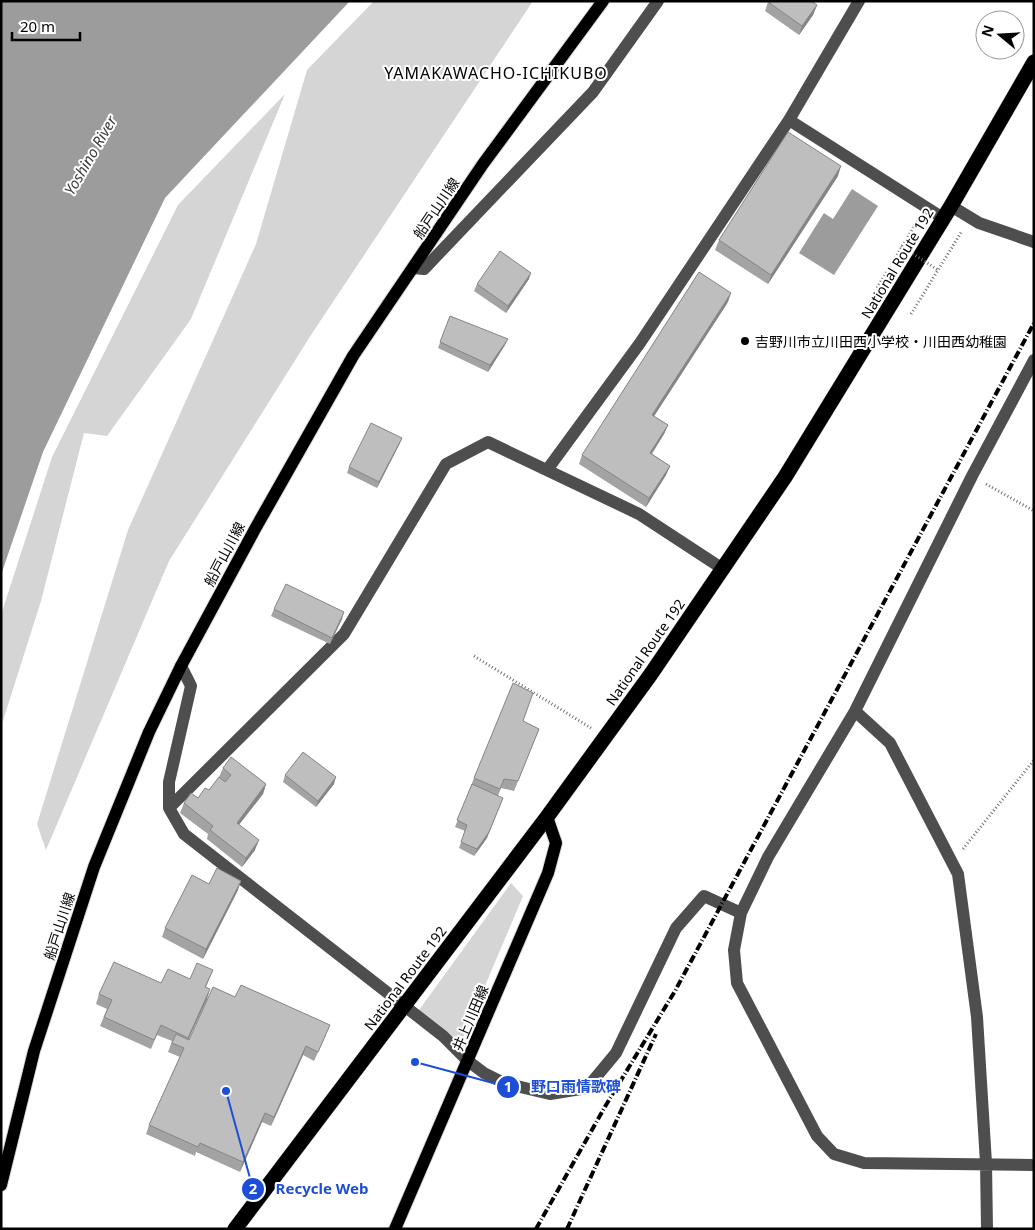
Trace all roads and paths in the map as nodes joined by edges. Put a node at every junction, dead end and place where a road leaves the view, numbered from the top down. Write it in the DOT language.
graph roads {
  1 [pos="603,1"];
  2 [pos="658,1"];
  3 [pos="859,1"];
  4 [pos="1034,62"];
  5 [pos="789,120"];
  6 [pos="947,212"];
  7 [pos="919,219"];
  8 [pos="962,231"];
  9 [pos="1034,242"];
  10 [pos="901,246"];
  11 [pos="413,268"];
  12 [pos="938,270"];
  13 [pos="880,280"];
  14 [pos="911,314"];
  15 [pos="1034,360"];
  16 [pos="547,470"];
  17 [pos="972,476"];
  18 [pos="1034,511"];
  19 [pos="722,569"];
  20 [pos="474,656"];
  21 [pos="181,666"];
  22 [pos="855,711"];
  23 [pos="591,728"];
  24 [pos="1034,760"];
  25 [pos="169,808"];
  26 [pos="547,817"];
  27 [pos="952,863"];
  28 [pos="741,914"];
  29 [pos="404,1006"];
  30 [pos="468,1061"];
  31 [pos="986,1163"];
  32 [pos="1034,1165"];
  33 [pos="1,1185"];
  34 [pos="236,1229"];
  35 [pos="395,1229"];
  36 [pos="987,1229"];
  1 -- 11 [label="main road, 船戸山川線"];
  2 -- 11 [label="street"];
  3 -- 5 [label="street"];
  4 -- 6 [label="highway, National Route 192"];
  5 -- 6 [label="street"];
  5 -- 16 [label="street"];
  6 -- 9 [label="street"];
  6 -- 19 [label="highway, National Route 192"];
  7 -- 10 [label="path"];
  8 -- 12 [label="path"];
  10 -- 12 [label="path, bridge"];
  10 -- 13 [label="path"];
  11 -- 21 [label="main road, 船戸山川線"];
  12 -- 14 [label="path"];
  15 -- 17 [label="street"];
  16 -- 19 [label="street"];
  16 -- 25 [label="street"];
  17 -- 18 [label="path"];
  17 -- 22 [label="street"];
  19 -- 26 [label="highway, National Route 192"];
  20 -- 23 [label="path"];
  21 -- 25 [label="street"];
  21 -- 33 [label="main road, 船戸山川線"];
  22 -- 27 [label="street"];
  22 -- 28 [label="street"];
  24 -- 27 [label="path"];
  25 -- 29 [label="street"];
  26 -- 29 [label="highway, National Route 192"];
  26 -- 30 [label="main road, 井上川田線"];
  27 -- 31 [label="street"];
  28 -- 30 [label="street"];
  28 -- 31 [label="street"];
  29 -- 30 [label="street"];
  29 -- 34 [label="highway, National Route 192"];
  30 -- 35 [label="main road, 井上川田線"];
  31 -- 32 [label="street"];
  31 -- 36 [label="street"];
}
